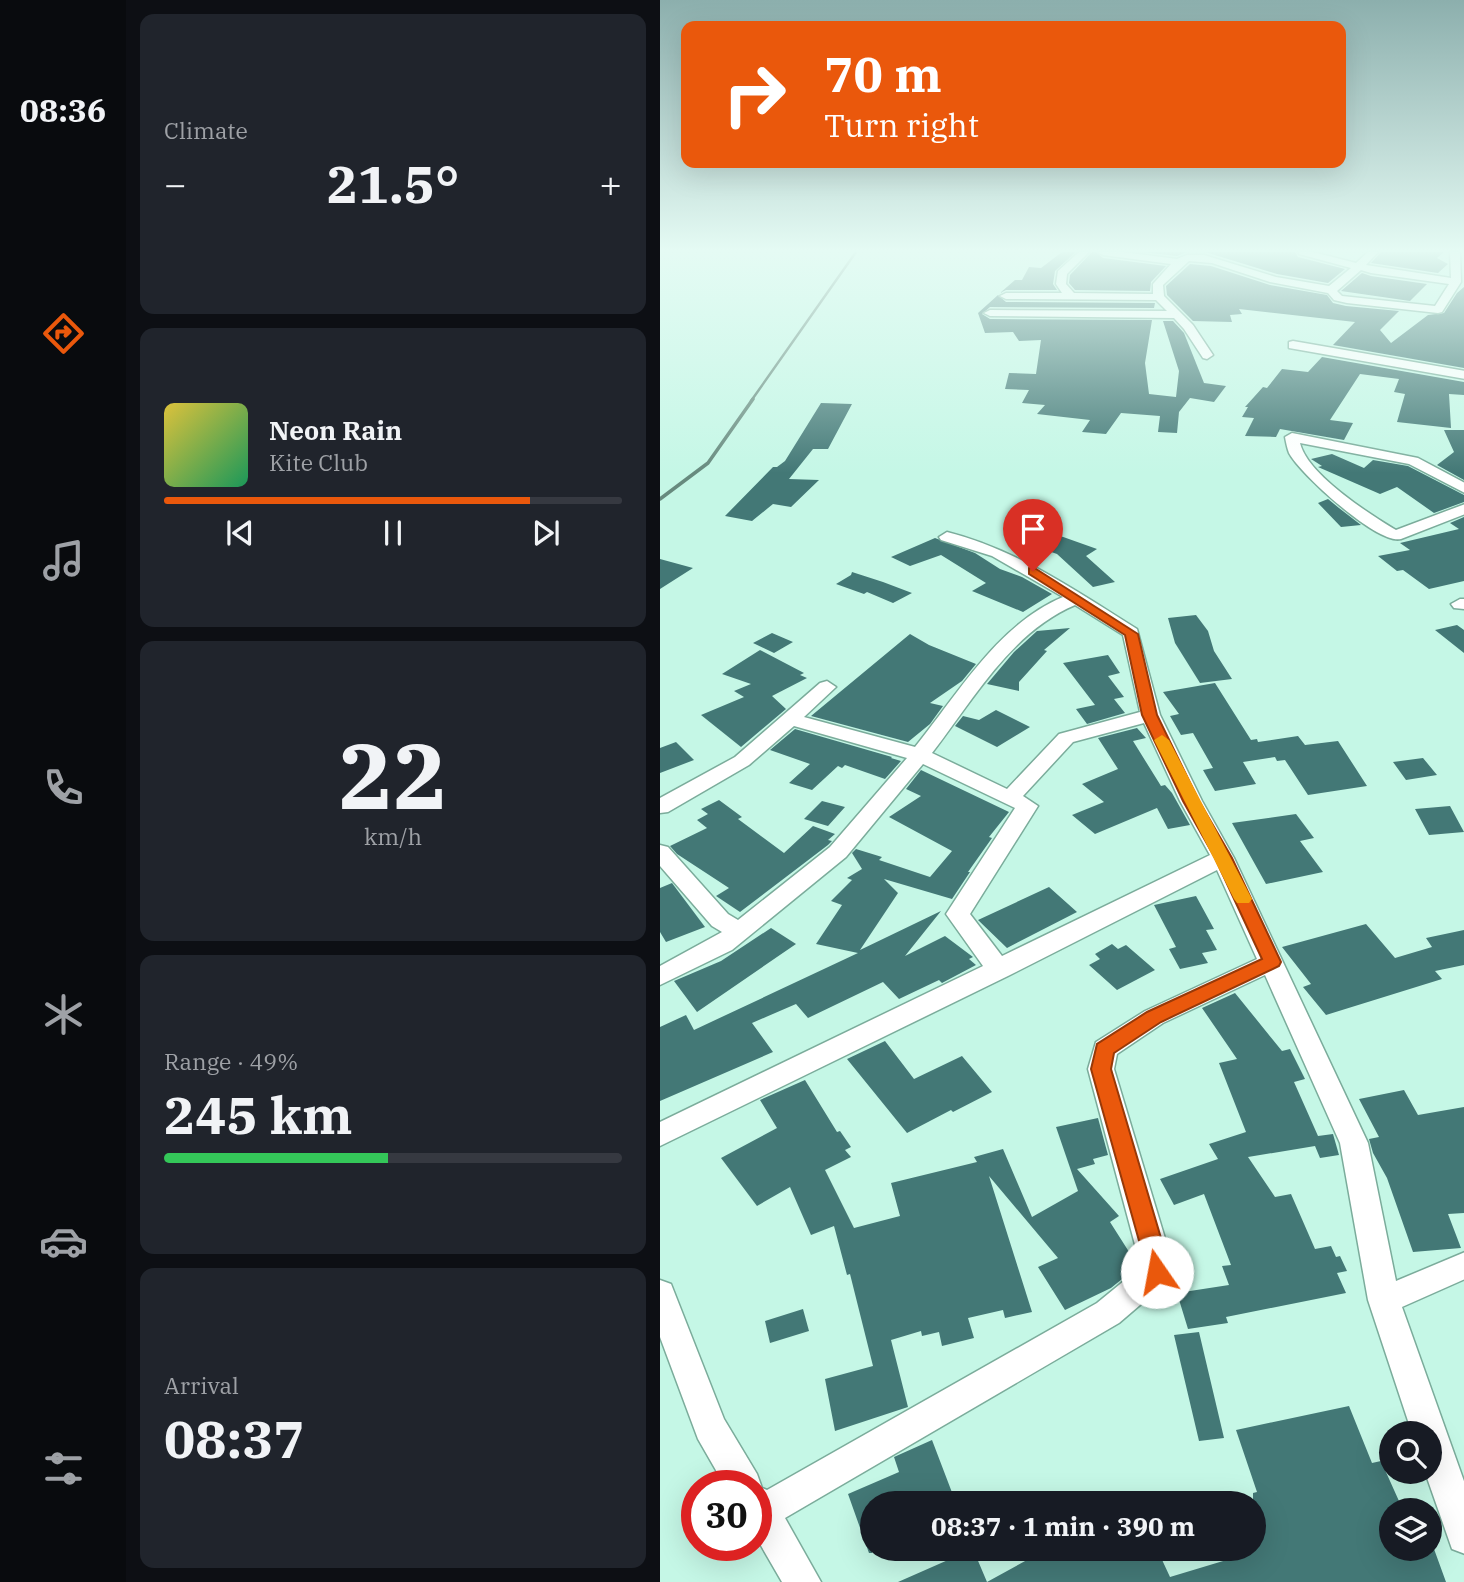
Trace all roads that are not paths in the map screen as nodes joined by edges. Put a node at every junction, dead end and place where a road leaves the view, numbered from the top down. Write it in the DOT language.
graph roads {
  1 [pos="1188,326"];
  2 [pos="1293,345"];
  3 [pos="1207,355"];
  4 [pos="1464,375"];
  5 [pos="1464,489"];
  6 [pos="1464,508"];
  7 [pos="947,537"];
  8 [pos="1076,598"];
  9 [pos="827,687"];
  10 [pos="1150,715"];
  11 [pos="790,719"];
  12 [pos="920,755"];
  13 [pos="1009,799"];
  14 [pos="660,807"];
  15 [pos="660,852"];
  16 [pos="1223,858"];
  17 [pos="738,931"];
  18 [pos="1272,962"];
  19 [pos="999,970"];
  20 [pos="660,976"];
  21 [pos="660,1135"];
  22 [pos="1464,1265"];
  23 [pos="660,1294"];
  24 [pos="1384,1300"];
  25 [pos="1424,1421"];
  26 [pos="736,1470"];
  27 [pos="1442,1473"];
  28 [pos="772,1490"];
  29 [pos="772,1533"];
  30 [pos="1464,1536"];
  31 [pos="796,1578"];
  1 -- 3 [label="street"];
  2 -- 4 [label="street"];
  5 -- 6 [label="street"];
  7 -- 8 [label="street"];
  8 -- 10 [label="street"];
  8 -- 12 [label="street"];
  9 -- 11 [label="street"];
  10 -- 13 [label="street"];
  10 -- 16 [label="street"];
  11 -- 12 [label="street"];
  11 -- 14 [label="street"];
  12 -- 13 [label="street"];
  12 -- 17 [label="street"];
  13 -- 19 [label="street"];
  15 -- 17 [label="street"];
  16 -- 18 [label="street"];
  16 -- 19 [label="street"];
  17 -- 20 [label="street"];
  18 -- 24 [label="street"];
  18 -- 28 [label="street"];
  19 -- 21 [label="street"];
  22 -- 24 [label="street"];
  23 -- 26 [label="street"];
  24 -- 25 [label="street"];
  27 -- 30 [label="street"];
  29 -- 31 [label="street"];
}
